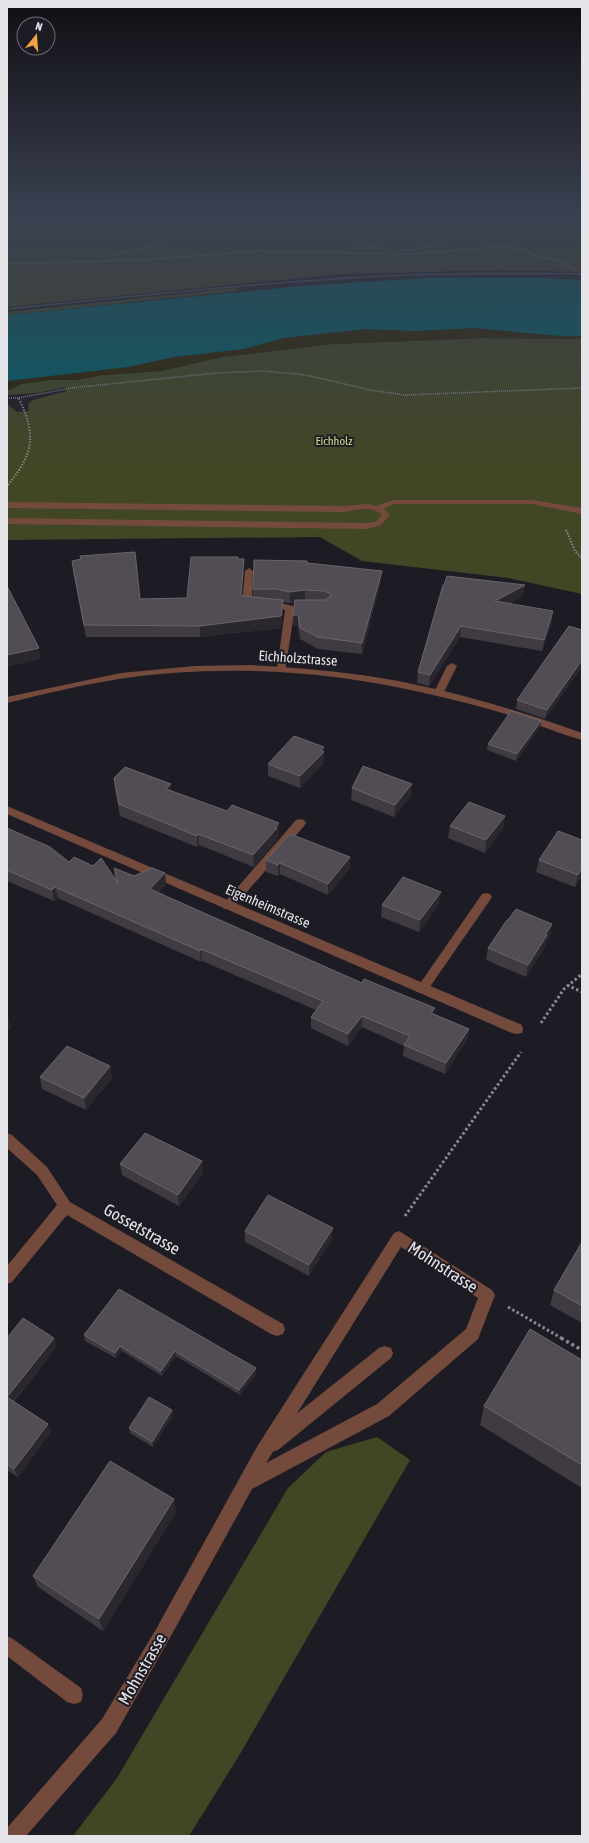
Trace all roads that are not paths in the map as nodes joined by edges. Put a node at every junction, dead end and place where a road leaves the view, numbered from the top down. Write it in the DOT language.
graph roads {
  1 [pos="7,505"];
  2 [pos="378,508"];
  3 [pos="582,511"];
  4 [pos="7,521"];
  5 [pos="249,571"];
  6 [pos="452,666"];
  7 [pos="282,669"];
  8 [pos="439,692"];
  9 [pos="7,700"];
  10 [pos="582,737"];
  11 [pos="7,810"];
  12 [pos="300,823"];
  13 [pos="486,897"];
  14 [pos="228,906"];
  15 [pos="423,988"];
  16 [pos="517,1029"];
  17 [pos="7,1139"];
  18 [pos="65,1206"];
  19 [pos="7,1277"];
  20 [pos="276,1329"];
  21 [pos="385,1353"];
  22 [pos="264,1450"];
  23 [pos="245,1484"];
  24 [pos="7,1645"];
  25 [pos="74,1695"];
  26 [pos="13,1836"];
  1 -- 2 [label="street"];
  2 -- 3 [label="street"];
  2 -- 4 [label="street"];
  5 -- 7 [label="street"];
  6 -- 8 [label="street"];
  7 -- 8 [label="street, Eichholzstrasse"];
  7 -- 9 [label="street, Eichholzstrasse"];
  8 -- 10 [label="street, Eichholzstrasse"];
  11 -- 14 [label="street, Eigenheimstrasse"];
  12 -- 14 [label="street"];
  13 -- 15 [label="street"];
  14 -- 15 [label="street, Eigenheimstrasse"];
  15 -- 16 [label="street, Eigenheimstrasse"];
  17 -- 18 [label="street, Gossetstrasse"];
  18 -- 19 [label="street"];
  18 -- 20 [label="street, Gossetstrasse"];
  21 -- 22 [label="street"];
  22 -- 23 [label="street, Mohnstrasse"];
  22 -- 23 [label="street, Mohnstrasse"];
  23 -- 26 [label="street, Mohnstrasse"];
  24 -- 25 [label="street"];
}
